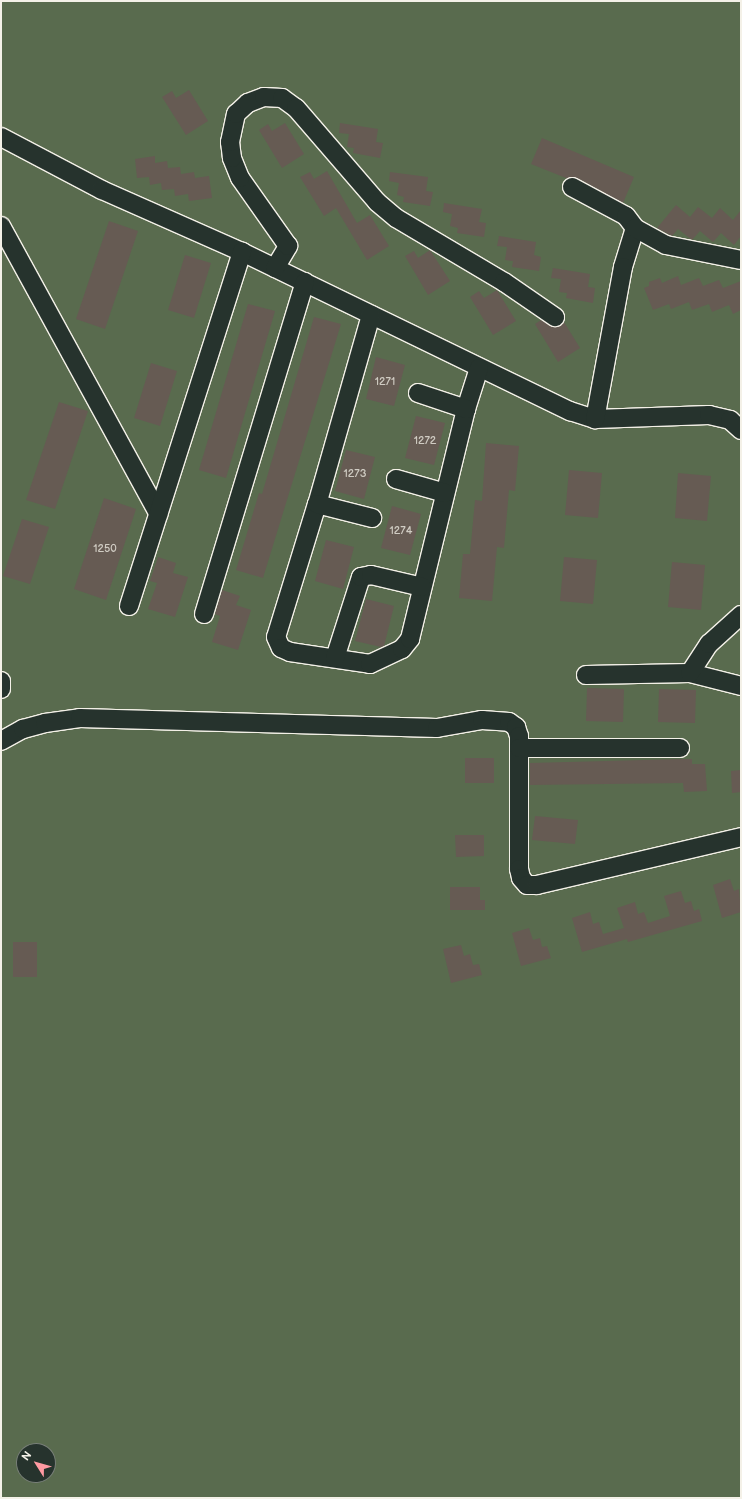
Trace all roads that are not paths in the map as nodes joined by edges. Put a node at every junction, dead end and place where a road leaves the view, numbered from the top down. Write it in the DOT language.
graph roads {
  1 [pos="1,137"];
  2 [pos="572,186"];
  3 [pos="635,228"];
  4 [pos="2,233"];
  5 [pos="242,252"];
  6 [pos="741,260"];
  7 [pos="275,268"];
  8 [pos="305,282"];
  9 [pos="371,315"];
  10 [pos="555,317"];
  11 [pos="479,368"];
  12 [pos="418,393"];
  13 [pos="466,410"];
  14 [pos="595,419"];
  15 [pos="741,430"];
  16 [pos="396,479"];
  17 [pos="445,492"];
  18 [pos="317,504"];
  19 [pos="159,514"];
  20 [pos="372,518"];
  21 [pos="422,587"];
  22 [pos="130,606"];
  23 [pos="204,614"];
  24 [pos="741,615"];
  25 [pos="335,658"];
  26 [pos="690,673"];
  27 [pos="586,675"];
  28 [pos="1,681"];
  29 [pos="741,686"];
  30 [pos="1,689"];
  31 [pos="1,741"];
  32 [pos="519,748"];
  33 [pos="680,748"];
  34 [pos="741,837"];
  1 -- 5 [label="street"];
  2 -- 3 [label="street"];
  3 -- 6 [label="street"];
  3 -- 14 [label="street"];
  4 -- 19 [label="street"];
  5 -- 7 [label="street"];
  5 -- 19 [label="street"];
  7 -- 8 [label="street"];
  7 -- 10 [label="street"];
  8 -- 9 [label="street"];
  8 -- 23 [label="street"];
  9 -- 11 [label="street"];
  9 -- 18 [label="street"];
  11 -- 13 [label="street"];
  11 -- 14 [label="street"];
  12 -- 13 [label="street"];
  13 -- 17 [label="street"];
  14 -- 15 [label="street"];
  16 -- 17 [label="street"];
  17 -- 21 [label="street"];
  18 -- 20 [label="street"];
  18 -- 25 [label="street"];
  19 -- 22 [label="street"];
  21 -- 25 [label="street"];
  21 -- 25 [label="street"];
  24 -- 26 [label="street"];
  26 -- 27 [label="street"];
  26 -- 29 [label="street"];
  28 -- 30 [label="street"];
  31 -- 32 [label="street"];
  32 -- 33 [label="street"];
  32 -- 34 [label="street"];
}
